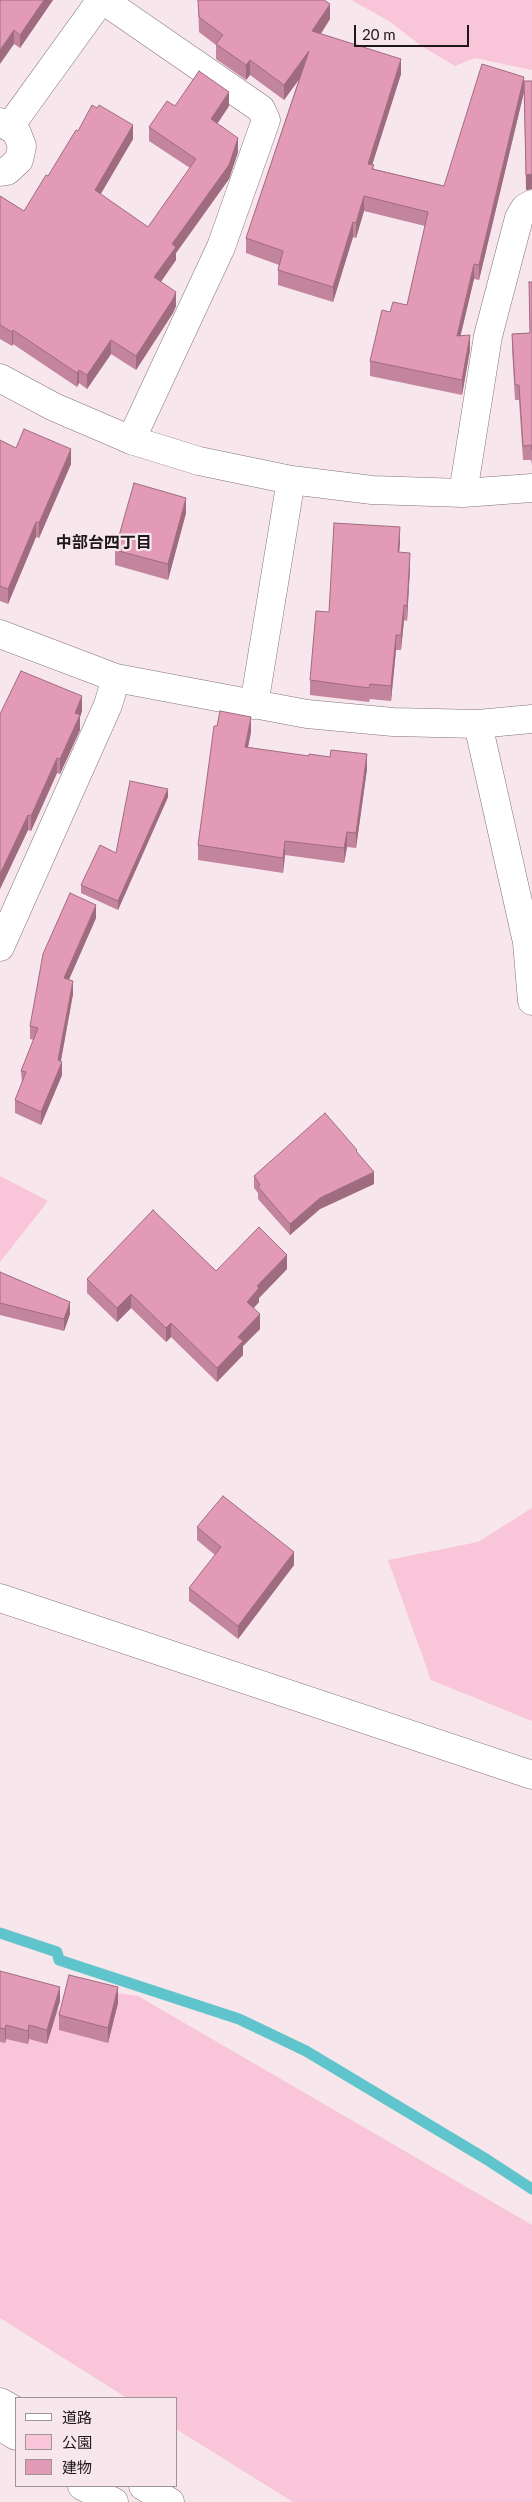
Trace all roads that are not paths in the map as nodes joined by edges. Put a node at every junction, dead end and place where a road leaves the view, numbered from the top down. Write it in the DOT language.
graph roads {
  1 [pos="102,0"];
  2 [pos="5,124"];
  3 [pos="0,172"];
  4 [pos="532,204"];
  5 [pos="0,378"];
  6 [pos="131,440"];
  7 [pos="292,480"];
  8 [pos="532,488"];
  9 [pos="463,493"];
  10 [pos="0,634"];
  11 [pos="116,678"];
  12 [pos="254,706"];
  13 [pos="532,720"];
  14 [pos="478,724"];
  15 [pos="0,947"];
  16 [pos="532,1001"];
  17 [pos="0,1598"];
  18 [pos="532,1774"];
  19 [pos="0,2402"];
  20 [pos="15,2410"];
  21 [pos="0,2426"];
  22 [pos="15,2435"];
  23 [pos="0,2444"];
  24 [pos="15,2452"];
  25 [pos="84,2487"];
  26 [pos="101,2487"];
  27 [pos="145,2487"];
  28 [pos="114,2502"];
  29 [pos="126,2502"];
  30 [pos="170,2502"];
  1 -- 2 [label="main road"];
  1 -- 6 [label="main road"];
  2 -- 3 [label="main road"];
  4 -- 9 [label="main road"];
  5 -- 6 [label="main road"];
  6 -- 7 [label="main road"];
  7 -- 9 [label="main road"];
  7 -- 12 [label="main road"];
  8 -- 9 [label="main road"];
  10 -- 11 [label="main road"];
  11 -- 12 [label="main road"];
  11 -- 15 [label="main road"];
  12 -- 14 [label="main road"];
  13 -- 14 [label="main road"];
  14 -- 16 [label="main road"];
  17 -- 18 [label="main road"];
  19 -- 20 [label="main road"];
  21 -- 22 [label="main road"];
  23 -- 24 [label="main road"];
  25 -- 28 [label="main road"];
  26 -- 29 [label="main road"];
  27 -- 30 [label="main road"];
}
